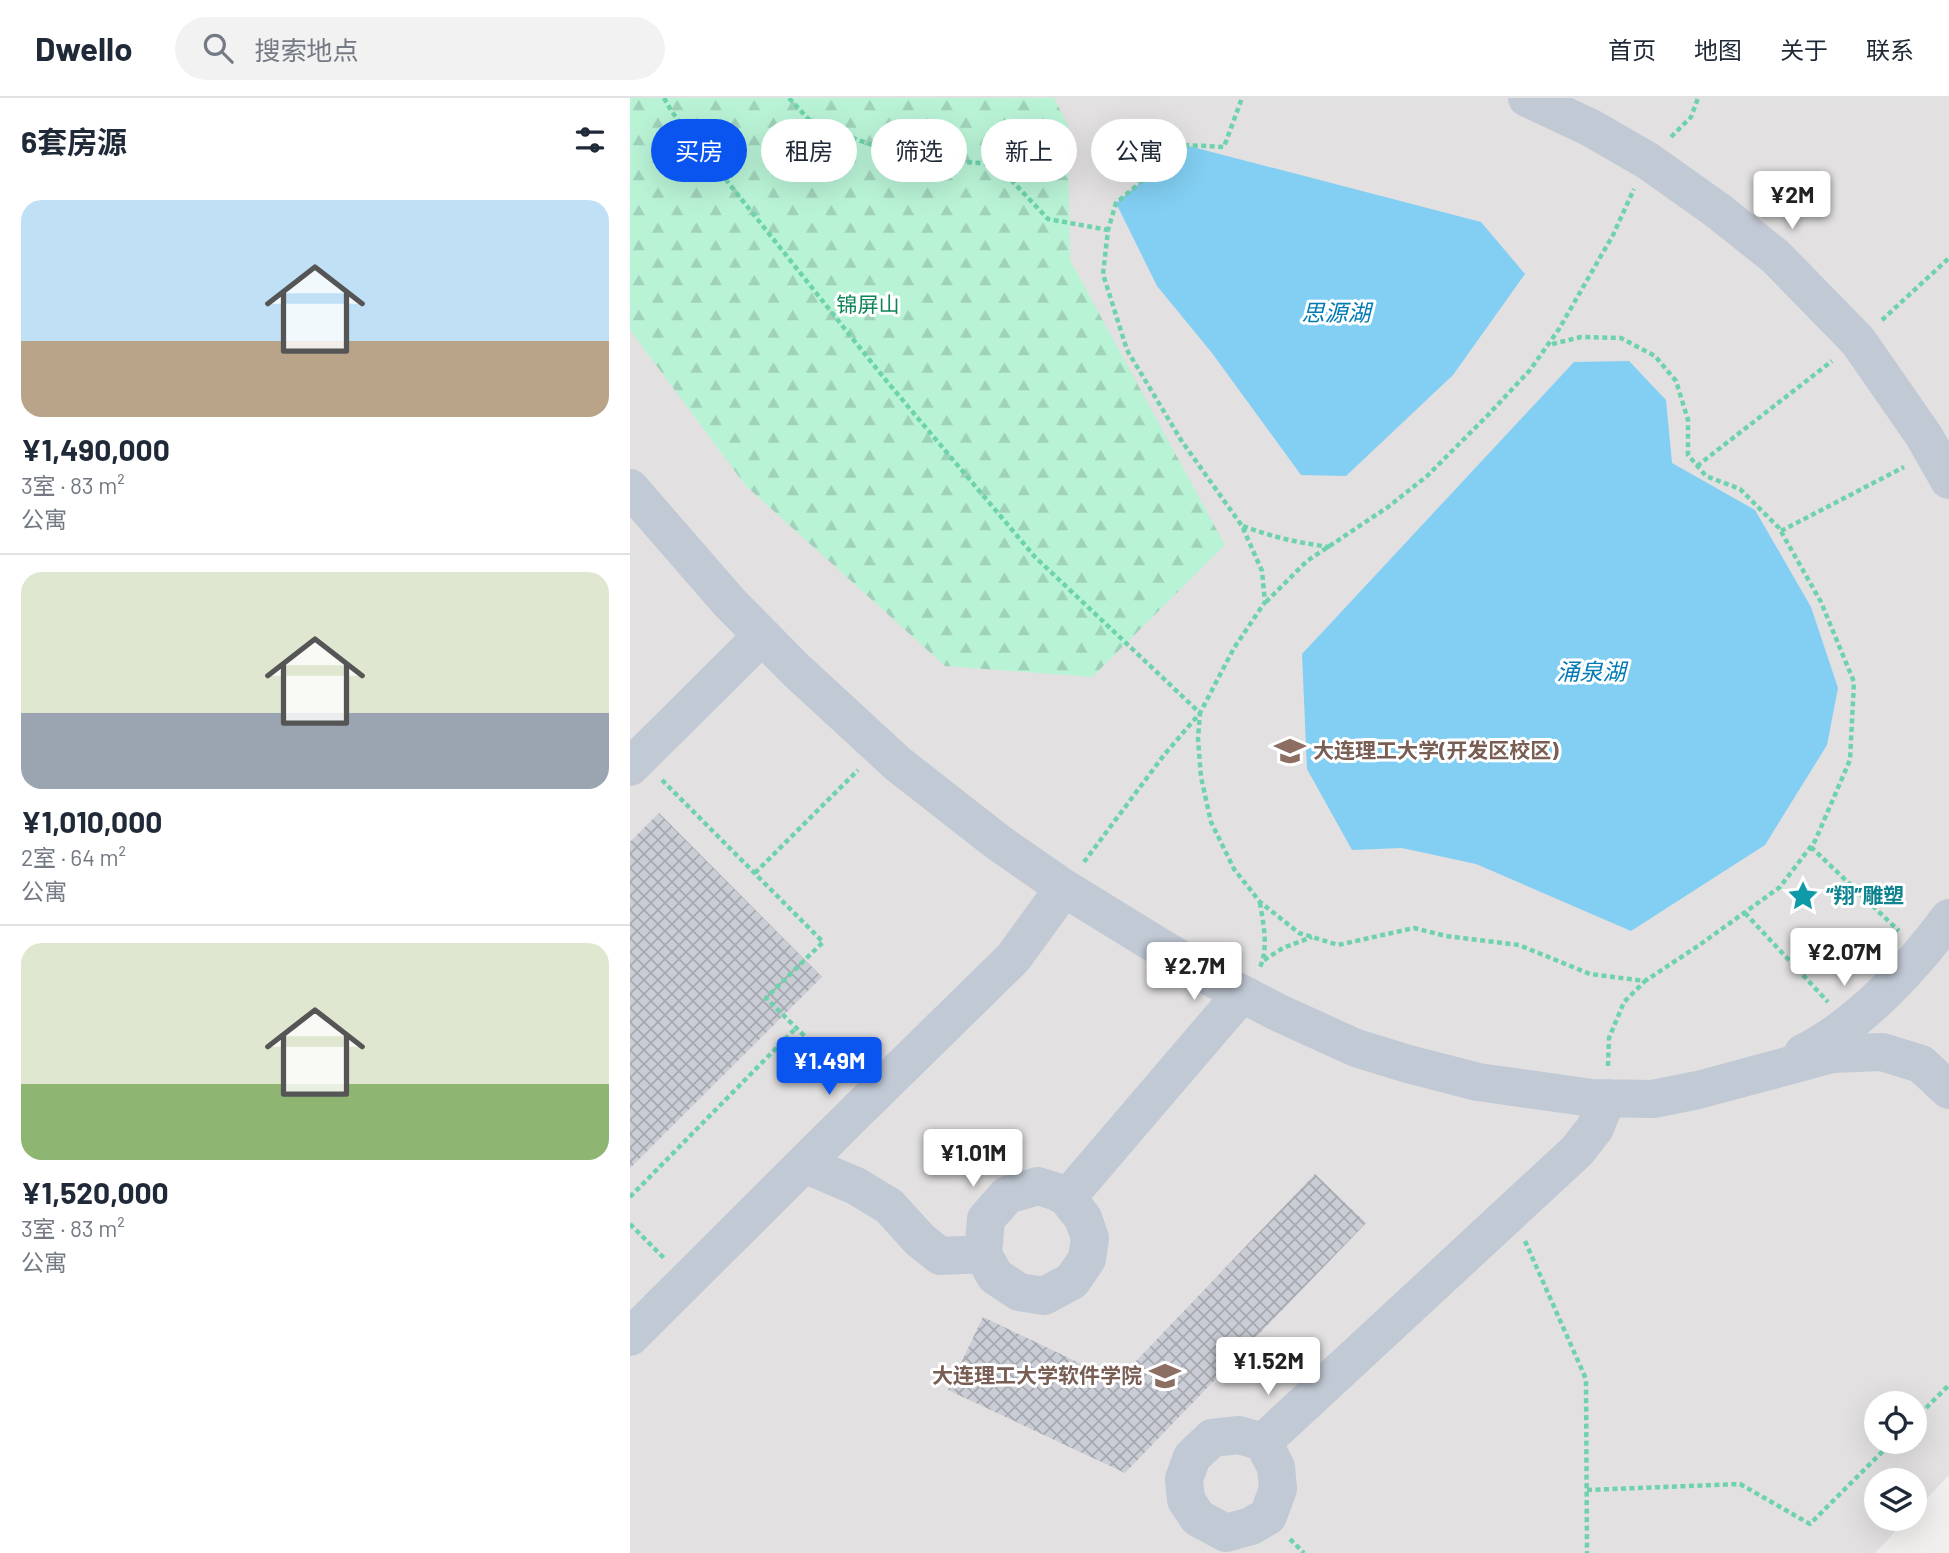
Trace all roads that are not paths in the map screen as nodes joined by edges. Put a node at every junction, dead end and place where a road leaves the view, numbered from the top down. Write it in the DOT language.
graph roads {
  1 [pos="1527,98"];
  2 [pos="1942,458"];
  3 [pos="630,488"];
  4 [pos="762,636"];
  5 [pos="635,762"];
  6 [pos="1064,888"];
  7 [pos="1949,918"];
  8 [pos="1247,996"];
  9 [pos="1756,1074"];
  10 [pos="1949,1090"];
  11 [pos="1607,1098"];
  12 [pos="804,1164"];
  13 [pos="1067,1198"];
  14 [pos="983,1254"];
  15 [pos="630,1337"];
  16 [pos="1263,1442"];
  1 -- 2 [label="street"];
  3 -- 4 [label="street"];
  4 -- 5 [label="street"];
  4 -- 6 [label="street"];
  6 -- 8 [label="street"];
  6 -- 12 [label="street"];
  7 -- 9 [label="street"];
  8 -- 11 [label="street"];
  8 -- 13 [label="street"];
  9 -- 10 [label="street"];
  9 -- 11 [label="street"];
  11 -- 16 [label="street"];
  12 -- 14 [label="street"];
  12 -- 15 [label="street"];
  13 -- 14 [label="street"];
  13 -- 14 [label="street"];
}
